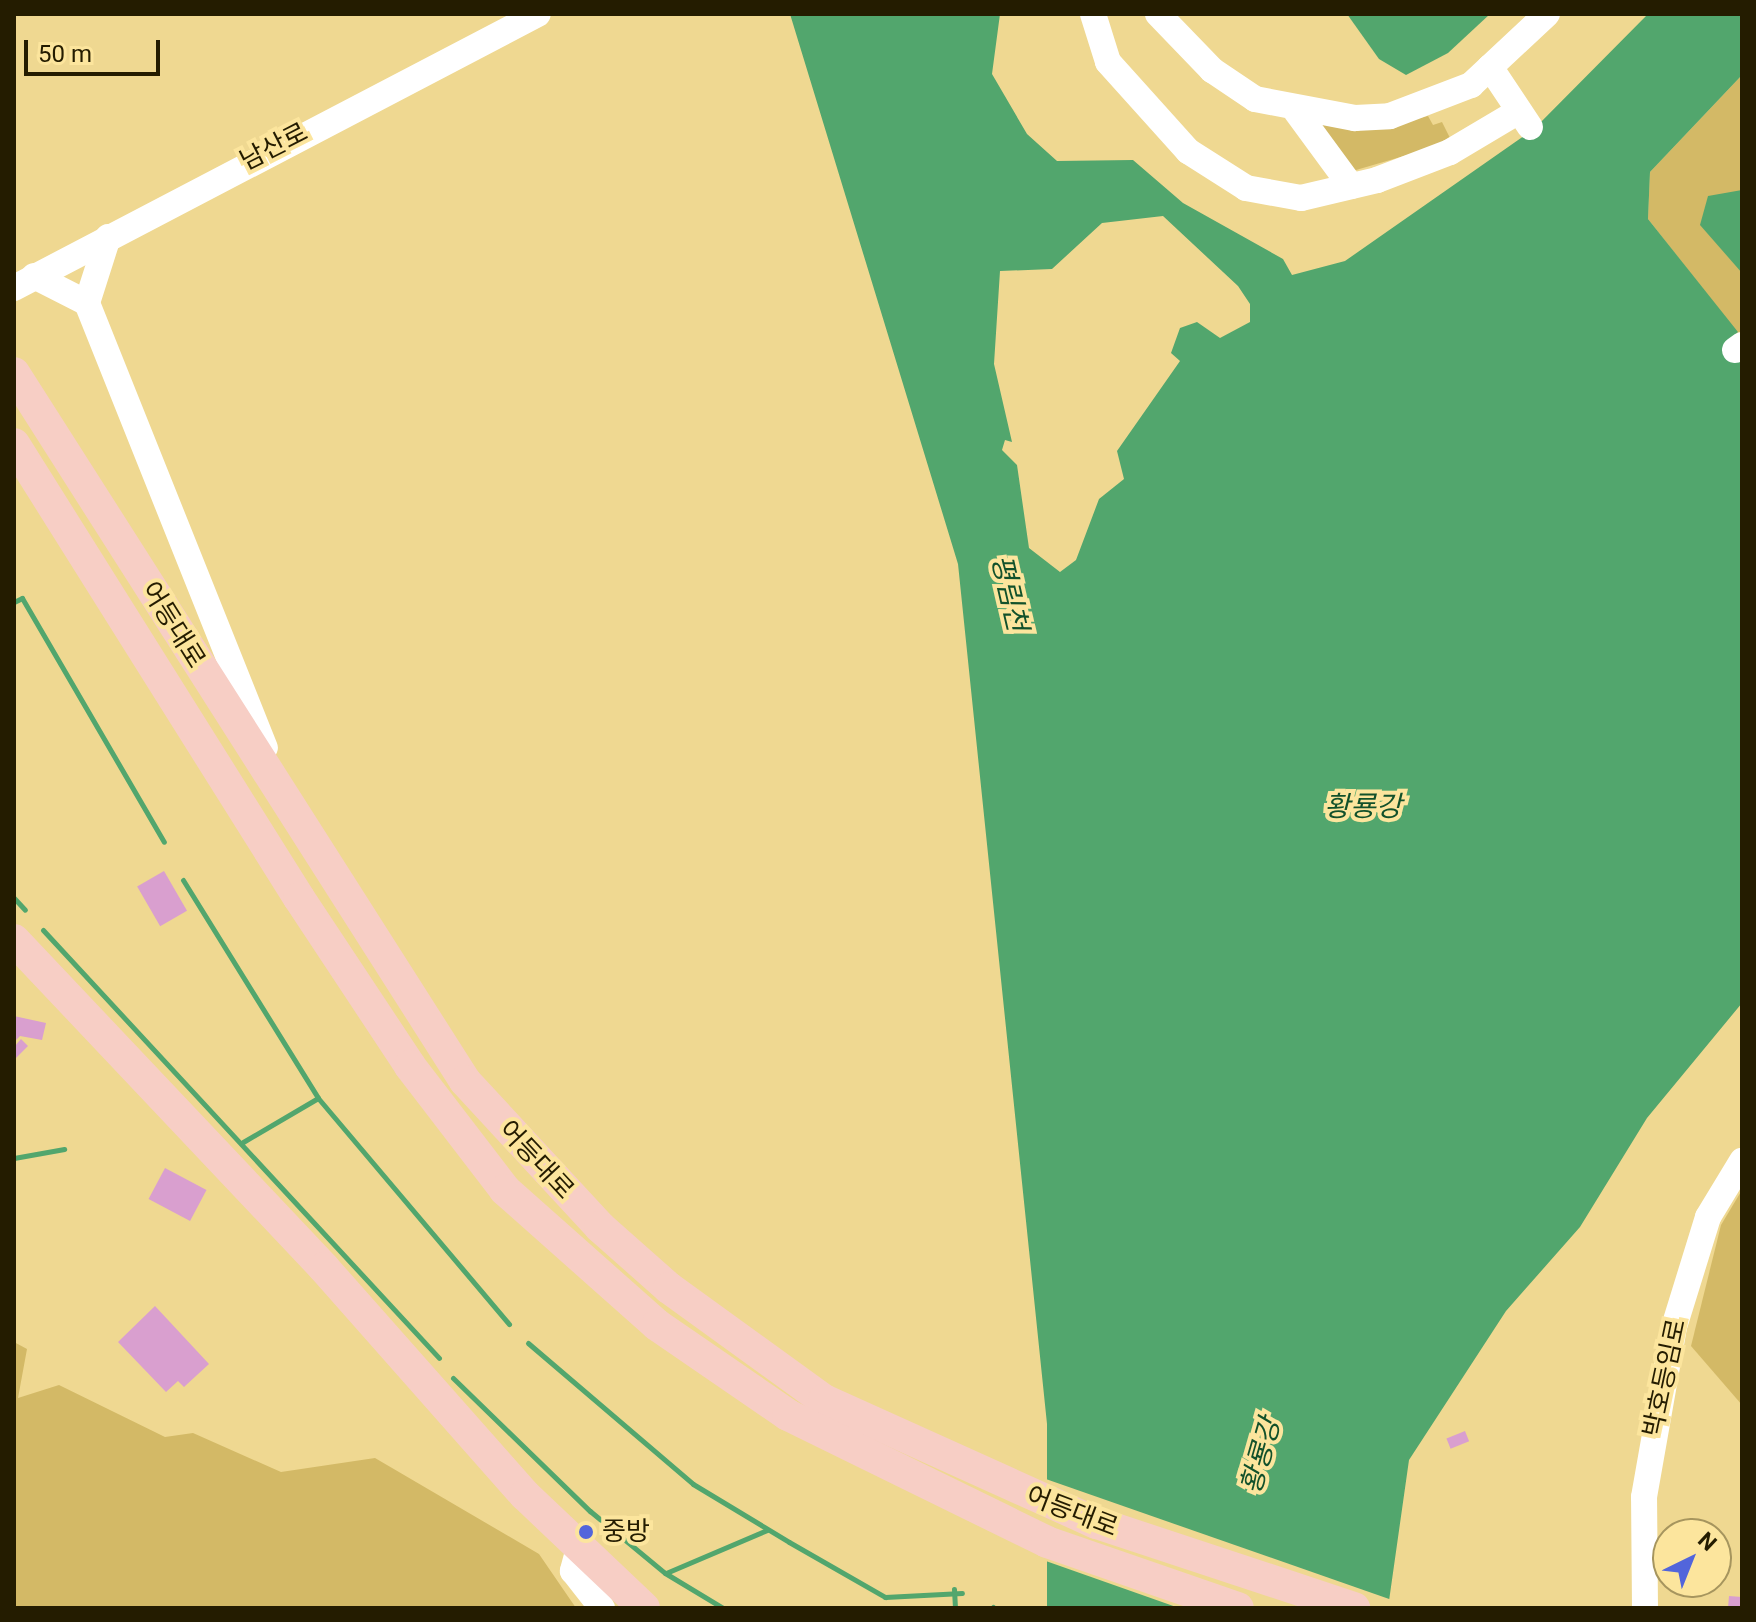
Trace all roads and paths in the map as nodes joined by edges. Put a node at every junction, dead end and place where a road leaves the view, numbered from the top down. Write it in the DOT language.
graph roads {
  1 [pos="538,14"];
  2 [pos="1093,14"];
  3 [pos="1158,14"];
  4 [pos="1547,14"];
  5 [pos="1490,67"];
  6 [pos="1296,111"];
  7 [pos="1351,186"];
  8 [pos="108,237"];
  9 [pos="24,282"];
  10 [pos="87,303"];
  11 [pos="14,373"];
  12 [pos="14,444"];
  13 [pos="294,822"];
  14 [pos="14,940"];
  15 [pos="1742,1161"];
  16 [pos="579,1548"];
  17 [pos="602,1608"];
  18 [pos="644,1608"];
  19 [pos="1238,1608"];
  20 [pos="1354,1608"];
  21 [pos="1645,1608"];
  1 -- 8 [label="street, 남산로"];
  2 -- 7 [label="street"];
  3 -- 6 [label="street"];
  4 -- 5 [label="street"];
  5 -- 6 [label="street"];
  5 -- 7 [label="street"];
  6 -- 7 [label="street"];
  8 -- 9 [label="street, 남산로"];
  8 -- 10 [label="street"];
  9 -- 10 [label="street"];
  10 -- 13 [label="street"];
  11 -- 13 [label="main road, 어등대로"];
  12 -- 19 [label="main road, 어등대로"];
  13 -- 20 [label="main road, 어등대로"];
  14 -- 16 [label="main road"];
  15 -- 21 [label="street, 박호등임로"];
  16 -- 17 [label="street"];
  16 -- 18 [label="main road"];
}
